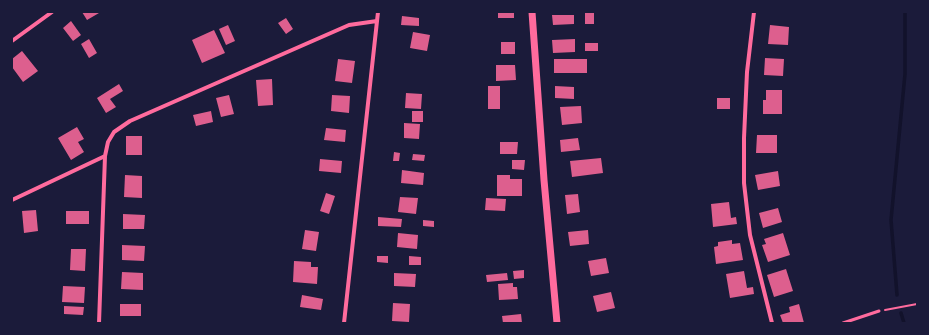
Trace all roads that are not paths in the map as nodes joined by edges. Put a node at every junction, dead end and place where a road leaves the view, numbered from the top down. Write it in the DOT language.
graph roads {
  1 [pos="52,12"];
  2 [pos="378,12"];
  3 [pos="532,12"];
  4 [pos="754,12"];
  5 [pos="377,21"];
  6 [pos="12,41"];
  7 [pos="105,156"];
  8 [pos="12,200"];
  9 [pos="879,311"];
  10 [pos="99,323"];
  11 [pos="344,323"];
  12 [pos="557,323"];
  13 [pos="772,323"];
  14 [pos="843,323"];
  1 -- 6 [label="street"];
  2 -- 5 [label="street"];
  3 -- 12 [label="street"];
  4 -- 13 [label="street"];
  5 -- 7 [label="street"];
  5 -- 11 [label="street"];
  7 -- 8 [label="street"];
  7 -- 10 [label="street"];
  9 -- 14 [label="lane"];
}
